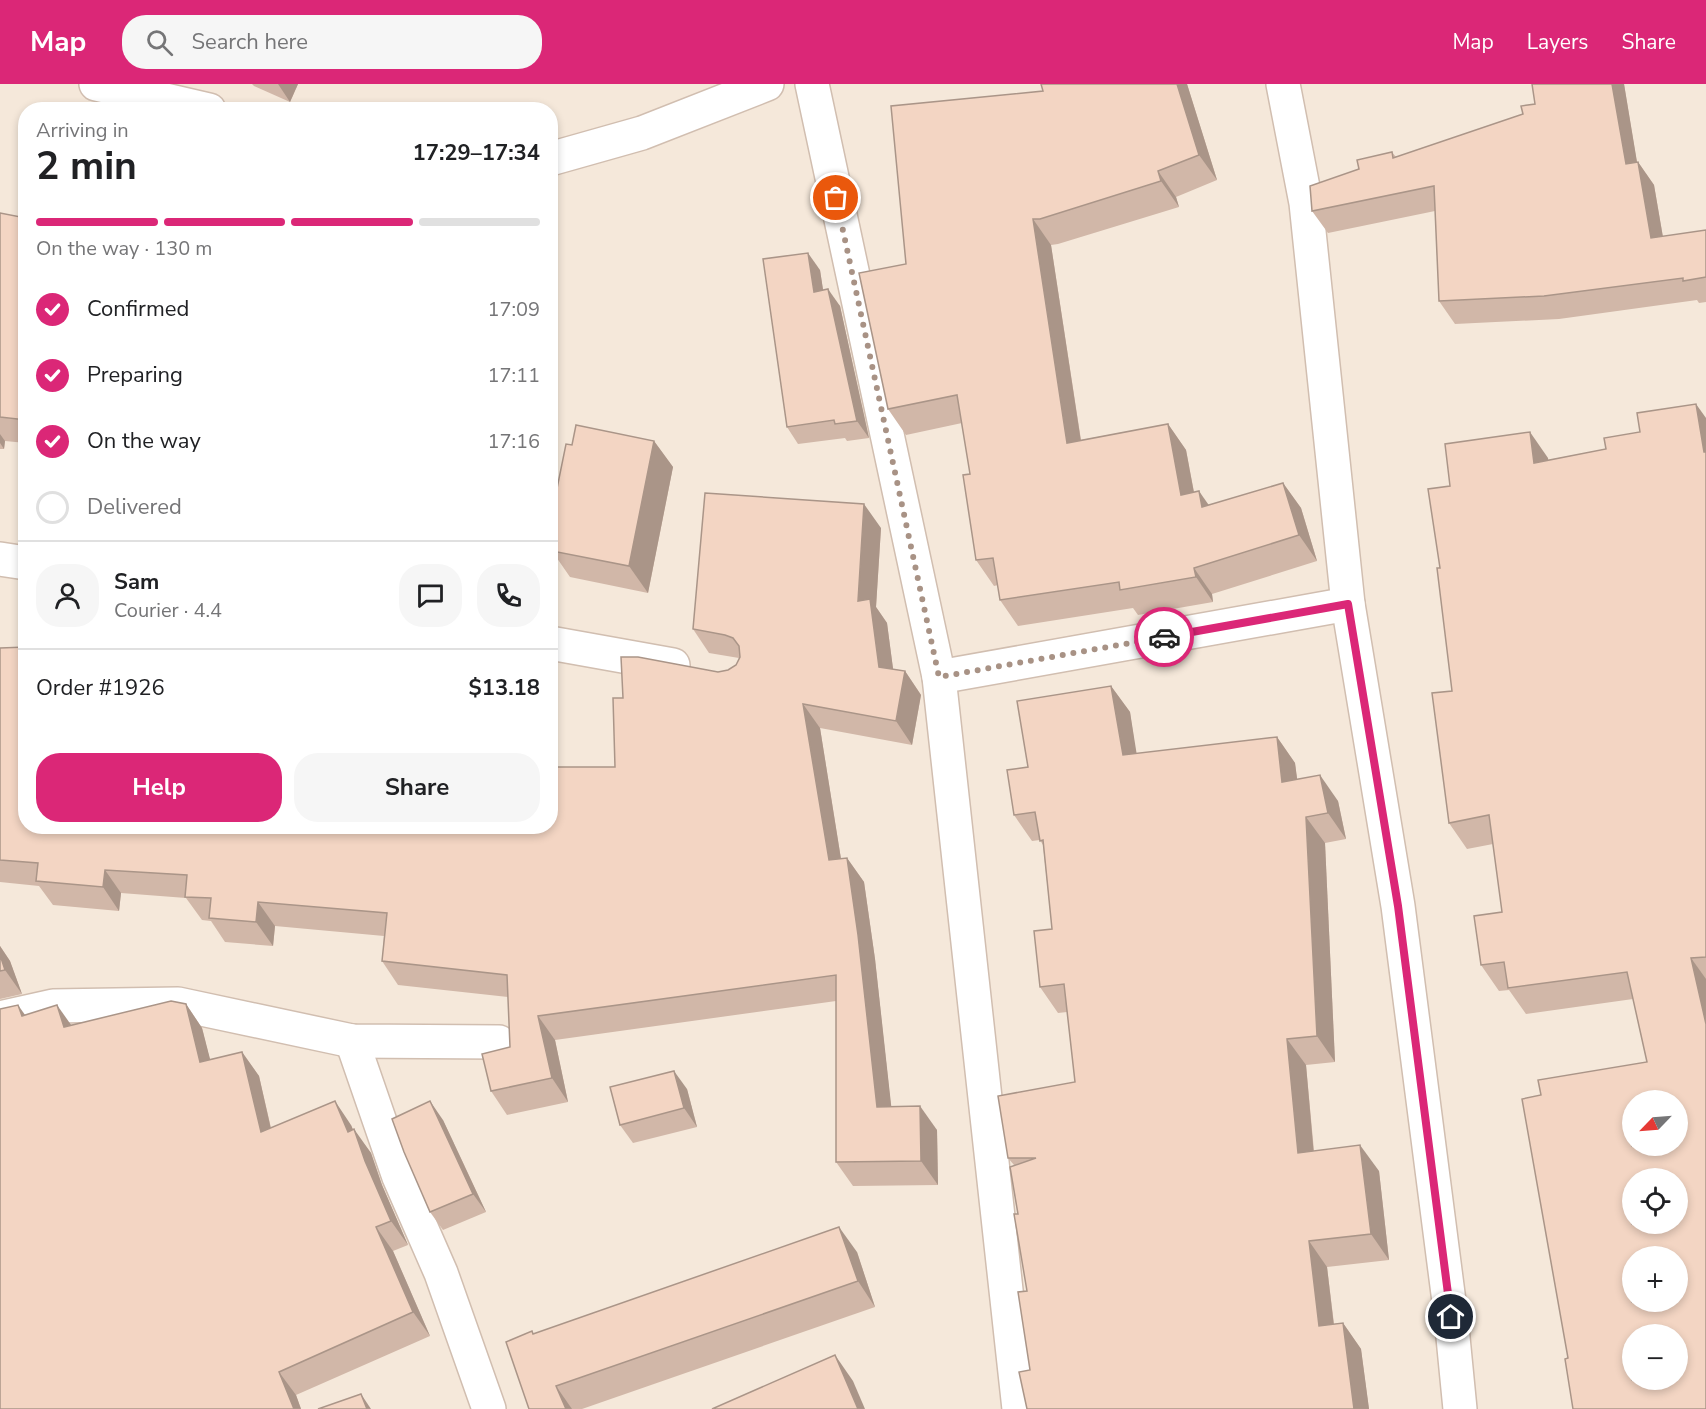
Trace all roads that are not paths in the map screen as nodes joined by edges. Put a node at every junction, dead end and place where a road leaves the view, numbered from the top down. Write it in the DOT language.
graph roads {
  1 [pos="96,84"];
  2 [pos="767,84"];
  3 [pos="812,84"];
  4 [pos="1283,84"];
  5 [pos="174,102"];
  6 [pos="558,157"];
  7 [pos="0,559"];
  8 [pos="18,562"];
  9 [pos="1348,604"];
  10 [pos="558,644"];
  11 [pos="703,671"];
  12 [pos="939,677"];
  13 [pos="0,1018"];
  14 [pos="352,1041"];
  15 [pos="499,1042"];
  16 [pos="489,1409"];
  17 [pos="1019,1409"];
  18 [pos="1461,1409"];
  1 -- 5 [label="street"];
  2 -- 6 [label="street"];
  3 -- 12 [label="street"];
  4 -- 9 [label="street"];
  7 -- 8 [label="street"];
  9 -- 12 [label="street"];
  9 -- 18 [label="street"];
  10 -- 11 [label="street"];
  12 -- 17 [label="street"];
  13 -- 14 [label="street"];
  14 -- 15 [label="street"];
  14 -- 16 [label="street"];
}
